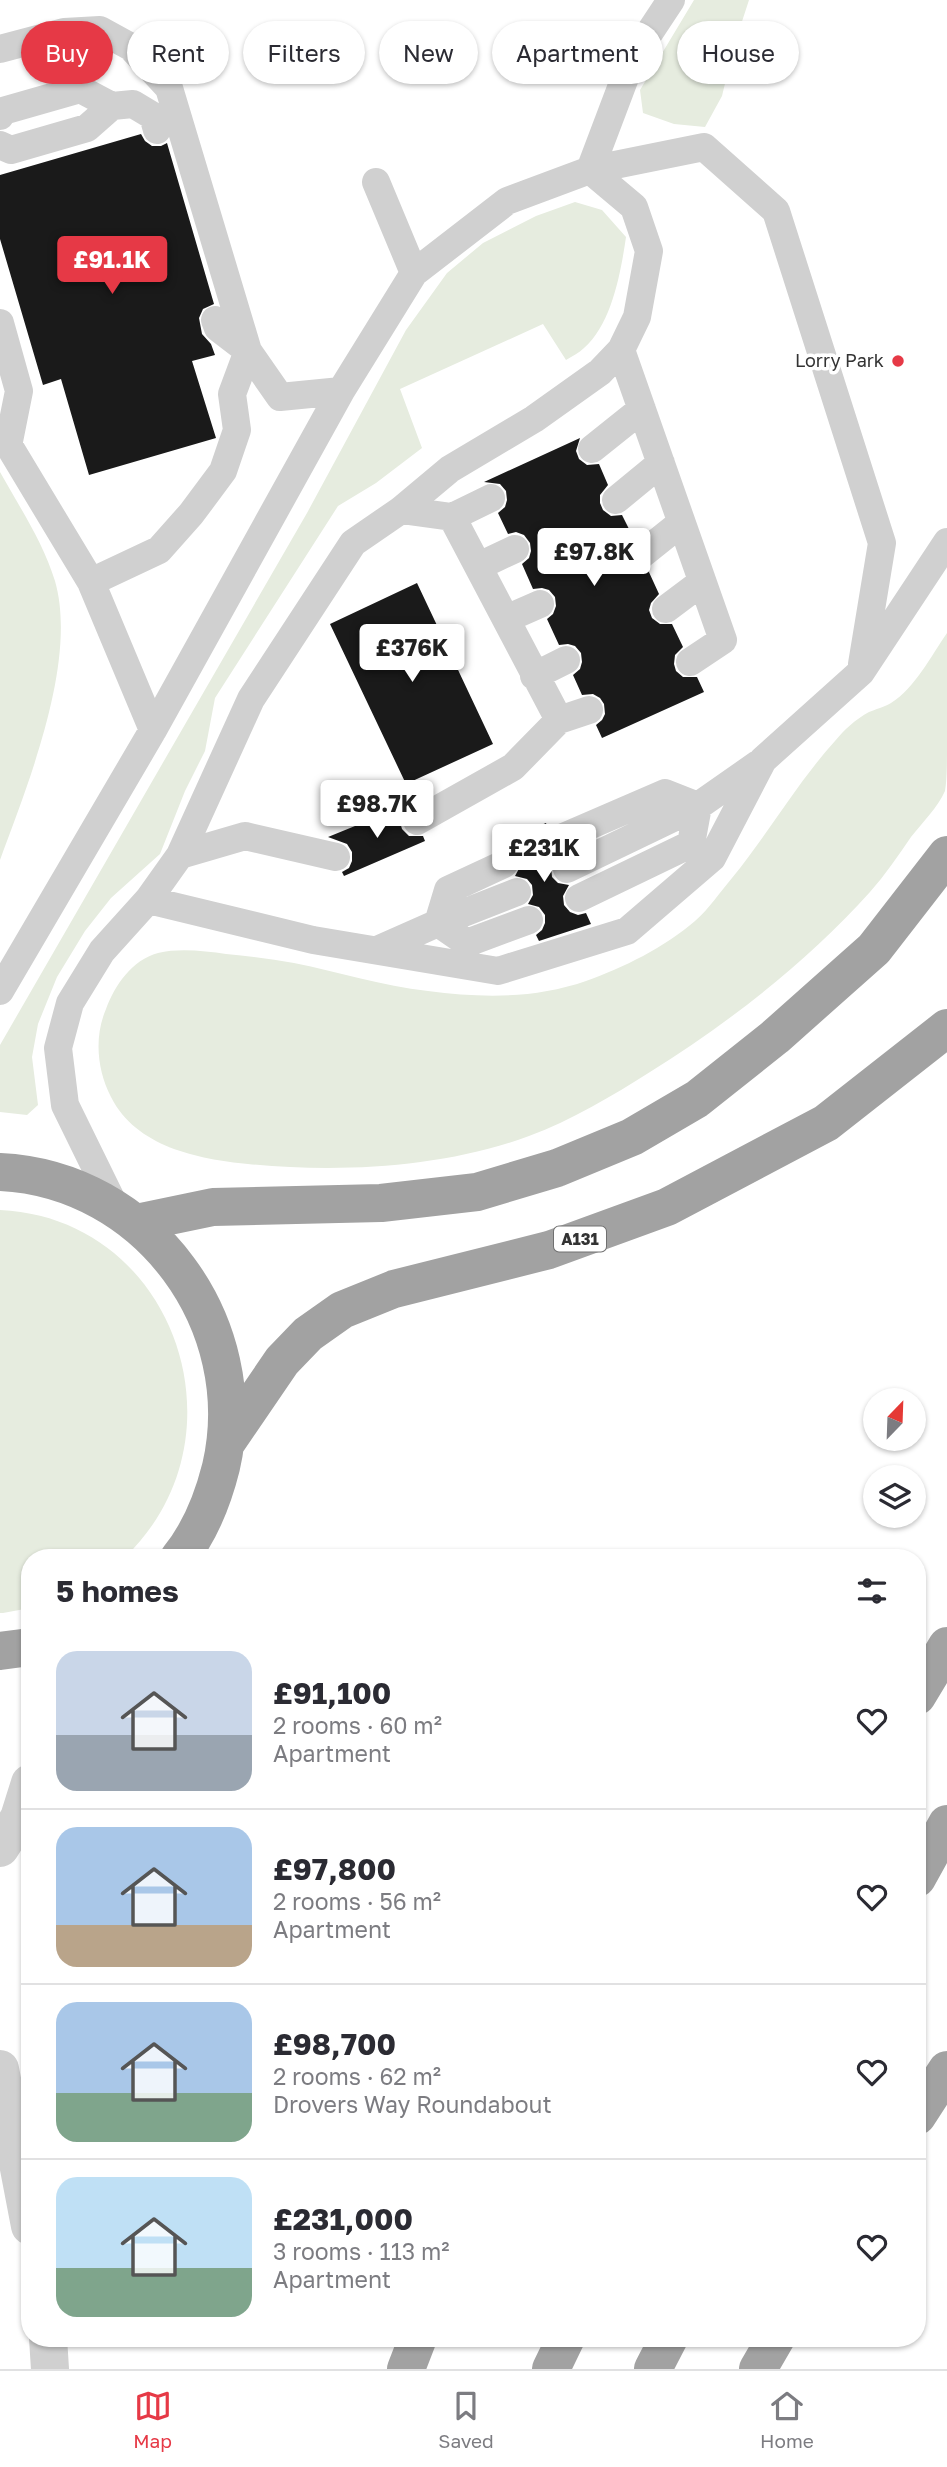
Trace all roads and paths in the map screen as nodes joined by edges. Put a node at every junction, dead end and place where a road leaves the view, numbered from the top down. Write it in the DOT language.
graph roads {
  1 [pos="671,0"];
  2 [pos="0,49"];
  3 [pos="112,106"];
  4 [pos="0,116"];
  5 [pos="157,130"];
  6 [pos="0,145"];
  7 [pos="590,170"];
  8 [pos="376,182"];
  9 [pos="414,273"];
  10 [pos="215,320"];
  11 [pos="0,323"];
  12 [pos="621,350"];
  13 [pos="248,351"];
  14 [pos="341,391"];
  15 [pos="642,409"];
  16 [pos="4,439"];
  17 [pos="592,449"];
  18 [pos="661,463"];
  19 [pos="491,498"];
  20 [pos="615,500"];
  21 [pos="401,510"];
  22 [pos="452,517"];
  23 [pos="681,523"];
  24 [pos="947,542"];
  25 [pos="515,549"];
  26 [pos="641,555"];
  27 [pos="479,566"];
  28 [pos="91,582"];
  29 [pos="702,582"];
  30 [pos="540,604"];
  31 [pos="666,609"];
  32 [pos="506,619"];
  33 [pos="566,660"];
  34 [pos="690,662"];
  35 [pos="861,672"];
  36 [pos="534,676"];
  37 [pos="589,710"];
  38 [pos="559,720"];
  39 [pos="153,730"];
  40 [pos="763,760"];
  41 [pos="698,806"];
  42 [pos="417,821"];
  43 [pos="554,841"];
  44 [pos="180,855"];
  45 [pos="947,855"];
  46 [pos="336,857"];
  47 [pos="504,864"];
  48 [pos="567,870"];
  49 [pos="517,892"];
  50 [pos="579,898"];
  51 [pos="148,900"];
  52 [pos="529,919"];
  53 [pos="438,923"];
  54 [pos="377,950"];
  55 [pos="0,991"];
  56 [pos="947,1028"];
  57 [pos="0,1172"];
  58 [pos="126,1216"];
  59 [pos="226,1443"];
  60 [pos="184,1549"];
  61 [pos="947,1646"];
  62 [pos="21,1648"];
  63 [pos="0,1651"];
  64 [pos="926,1681"];
  65 [pos="21,1812"];
  66 [pos="947,1824"];
  67 [pos="0,1848"];
  68 [pos="926,1862"];
  69 [pos="0,2069"];
  70 [pos="947,2070"];
  71 [pos="926,2102"];
  72 [pos="21,2179"];
  73 [pos="48,2347"];
  74 [pos="415,2347"];
  75 [pos="562,2347"];
  76 [pos="664,2347"];
  77 [pos="771,2347"];
  78 [pos="50,2369"];
  79 [pos="406,2369"];
  80 [pos="551,2369"];
  81 [pos="653,2369"];
  82 [pos="758,2369"];
  1 -- 7 [label="lane"];
  2 -- 13 [label="lane"];
  3 -- 4 [label="lane"];
  3 -- 5 [label="lane"];
  3 -- 6 [label="lane"];
  7 -- 9 [label="lane"];
  7 -- 12 [label="lane"];
  7 -- 35 [label="lane"];
  8 -- 9 [label="lane"];
  9 -- 14 [label="lane"];
  10 -- 13 [label="lane"];
  11 -- 16 [label="lane"];
  12 -- 15 [label="lane"];
  12 -- 21 [label="lane"];
  13 -- 14 [label="lane"];
  13 -- 28 [label="lane"];
  14 -- 39 [label="lane"];
  15 -- 17 [label="lane"];
  15 -- 18 [label="lane"];
  16 -- 28 [label="lane"];
  18 -- 20 [label="lane"];
  18 -- 23 [label="lane"];
  19 -- 22 [label="lane"];
  21 -- 22 [label="lane"];
  21 -- 44 [label="lane"];
  22 -- 27 [label="lane"];
  23 -- 26 [label="lane"];
  23 -- 29 [label="lane"];
  24 -- 35 [label="lane"];
  25 -- 27 [label="lane"];
  27 -- 32 [label="lane"];
  28 -- 39 [label="lane"];
  29 -- 31 [label="lane"];
  29 -- 34 [label="lane"];
  30 -- 32 [label="lane"];
  32 -- 36 [label="lane"];
  33 -- 36 [label="lane"];
  35 -- 40 [label="lane"];
  36 -- 38 [label="lane"];
  37 -- 38 [label="lane"];
  38 -- 42 [label="lane"];
  39 -- 55 [label="lane"];
  40 -- 41 [label="lane"];
  40 -- 54 [label="lane"];
  41 -- 43 [label="lane"];
  41 -- 48 [label="lane"];
  41 -- 50 [label="lane"];
  44 -- 46 [label="lane"];
  44 -- 51 [label="lane"];
  45 -- 58 [label="highway"];
  47 -- 53 [label="lane"];
  49 -- 53 [label="lane"];
  51 -- 54 [label="lane"];
  51 -- 58 [label="lane"];
  52 -- 53 [label="lane"];
  53 -- 54 [label="lane"];
  56 -- 59 [label="highway, A131"];
  57 -- 58 [label="highway"];
  58 -- 59 [label="highway"];
  59 -- 60 [label="highway"];
  61 -- 64 [label="highway"];
  62 -- 63 [label="highway"];
  65 -- 67 [label="street"];
  66 -- 68 [label="highway"];
  69 -- 72 [label="street"];
  70 -- 71 [label="highway"];
  73 -- 78 [label="street"];
  74 -- 79 [label="highway"];
  75 -- 80 [label="highway"];
  76 -- 81 [label="highway"];
  77 -- 82 [label="highway"];
}
